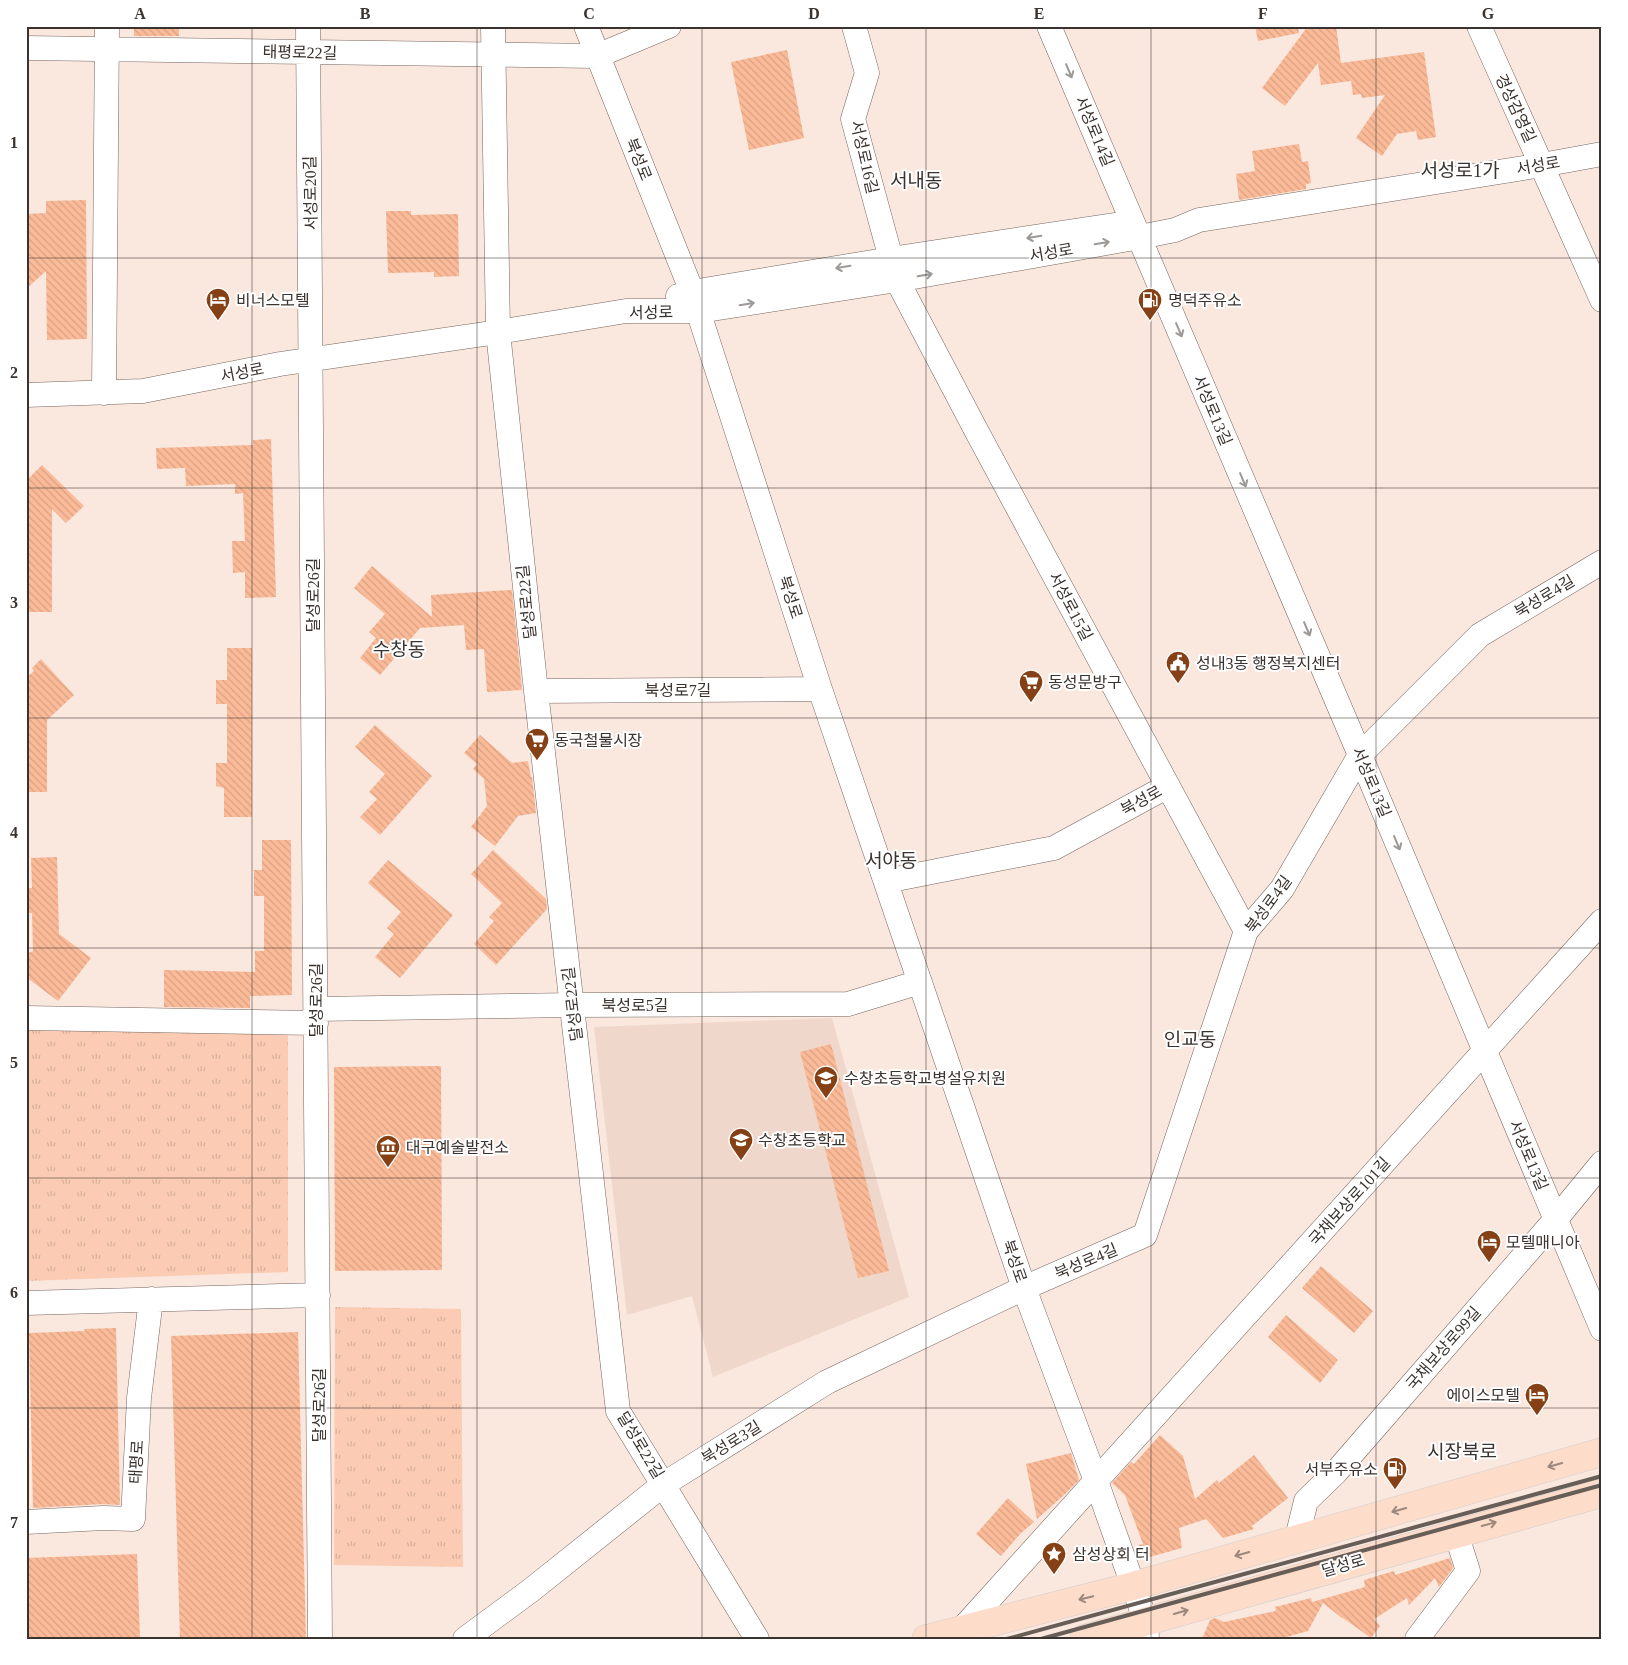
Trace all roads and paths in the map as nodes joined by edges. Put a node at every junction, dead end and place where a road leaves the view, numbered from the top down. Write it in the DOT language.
graph roads {
  1 [pos="308,26"];
  2 [pos="493,26"];
  3 [pos="586,26"];
  4 [pos="669,26"];
  5 [pos="854,26"];
  6 [pos="1049,26"];
  7 [pos="1479,26"];
  8 [pos="107,38"];
  9 [pos="26,48"];
  10 [pos="308,52"];
  11 [pos="494,54"];
  12 [pos="596,56"];
  13 [pos="1602,154"];
  14 [pos="1542,165"];
  15 [pos="1137,229"];
  16 [pos="894,270"];
  17 [pos="1602,300"];
  18 [pos="696,302"];
  19 [pos="498,332"];
  20 [pos="312,360"];
  21 [pos="104,392"];
  22 [pos="26,396"];
  23 [pos="1602,562"];
  24 [pos="820,689"];
  25 [pos="536,691"];
  26 [pos="1360,755"];
  27 [pos="1168,786"];
  28 [pos="886,881"];
  29 [pos="1602,921"];
  30 [pos="1246,931"];
  31 [pos="920,982"];
  32 [pos="572,1005"];
  33 [pos="316,1016"];
  34 [pos="26,1018"];
  35 [pos="1485,1051"];
  36 [pos="1602,1163"];
  37 [pos="1556,1218"];
  38 [pos="1024,1288"];
  39 [pos="318,1295"];
  40 [pos="151,1299"];
  41 [pos="26,1303"];
  42 [pos="1602,1328"];
  43 [pos="1602,1452"];
  44 [pos="1096,1481"];
  45 [pos="664,1484"];
  46 [pos="1602,1493"];
  47 [pos="26,1522"];
  48 [pos="1456,1533"];
  49 [pos="1297,1538"];
  50 [pos="1133,1586"];
  51 [pos="963,1628"];
  52 [pos="1147,1630"];
  53 [pos="320,1639"];
  54 [pos="465,1639"];
  55 [pos="757,1639"];
  56 [pos="926,1639"];
  57 [pos="1084,1639"];
  58 [pos="1417,1639"];
  1 -- 10 [label="street, 서성로20길"];
  2 -- 11 [label="street"];
  3 -- 12 [label="street, 북성로"];
  4 -- 12 [label="street"];
  5 -- 16 [label="street, 서성로16길"];
  6 -- 15 [label="street, 서성로14길, one-way"];
  7 -- 14 [label="street, 경상감영길"];
  8 -- 9 [label="street, 태평로22길"];
  8 -- 10 [label="street, 태평로22길"];
  8 -- 21 [label="street"];
  10 -- 11 [label="street, 태평로22길"];
  10 -- 20 [label="street, 서성로20길"];
  11 -- 12 [label="street, 태평로22길"];
  11 -- 19 [label="street"];
  12 -- 18 [label="street, 북성로"];
  13 -- 14 [label="street, 서성로"];
  14 -- 15 [label="street, 서성로"];
  14 -- 17 [label="street, 경상감영길"];
  15 -- 16 [label="street, 서성로"];
  15 -- 26 [label="street, 서성로13길, one-way"];
  16 -- 18 [label="street, 서성로"];
  16 -- 27 [label="street, 서성로15길"];
  18 -- 19 [label="street, 서성로"];
  18 -- 24 [label="street, 북성로"];
  19 -- 20 [label="street, 서성로"];
  19 -- 25 [label="street, 달성로22길"];
  20 -- 21 [label="street, 서성로"];
  20 -- 33 [label="street, 달성로26길"];
  21 -- 22 [label="street, 서성로"];
  23 -- 26 [label="street, 북성로4길"];
  24 -- 25 [label="street, 북성로7길"];
  24 -- 28 [label="street, 북성로"];
  25 -- 32 [label="street, 달성로22길"];
  26 -- 30 [label="street, 북성로4길"];
  26 -- 35 [label="street, 서성로13길, one-way"];
  27 -- 28 [label="street, 북성로"];
  27 -- 30 [label="street, 서성로15길"];
  28 -- 31 [label="street, 북성로"];
  29 -- 35 [label="street, 국채보상로101길"];
  30 -- 38 [label="street, 북성로4길"];
  31 -- 32 [label="street, 북성로5길"];
  31 -- 38 [label="street, 북성로"];
  32 -- 33 [label="street, 북성로5길"];
  32 -- 45 [label="street, 달성로22길"];
  33 -- 34 [label="street, 북성로5길"];
  33 -- 39 [label="street, 달성로26길"];
  35 -- 37 [label="street, 서성로13길"];
  35 -- 44 [label="street, 국채보상로101길"];
  36 -- 37 [label="street, 국채보상로99길"];
  37 -- 42 [label="street, 서성로13길"];
  37 -- 49 [label="street, 국채보상로99길"];
  38 -- 44 [label="street, 북성로"];
  38 -- 45 [label="street, 북성로3길"];
  39 -- 40 [label="street"];
  39 -- 53 [label="street, 달성로26길"];
  40 -- 41 [label="street"];
  40 -- 47 [label="street, 태평로"];
  43 -- 49 [label="main road, one-way"];
  44 -- 50 [label="street, 북성로"];
  44 -- 51 [label="street"];
  45 -- 54 [label="street, 북성로3길"];
  45 -- 55 [label="street, 달성로22길"];
  48 -- 46 [label="main road, 달성로, one-way"];
  52 -- 48 [label="main road, 달성로, one-way"];
  48 -- 58 [label="street"];
  49 -- 50 [label="main road, one-way"];
  50 -- 51 [label="main road, one-way"];
  50 -- 52 [label="street, 북성로"];
  51 -- 56 [label="main road"];
  52 -- 57 [label="main road, 달성로"];
}
